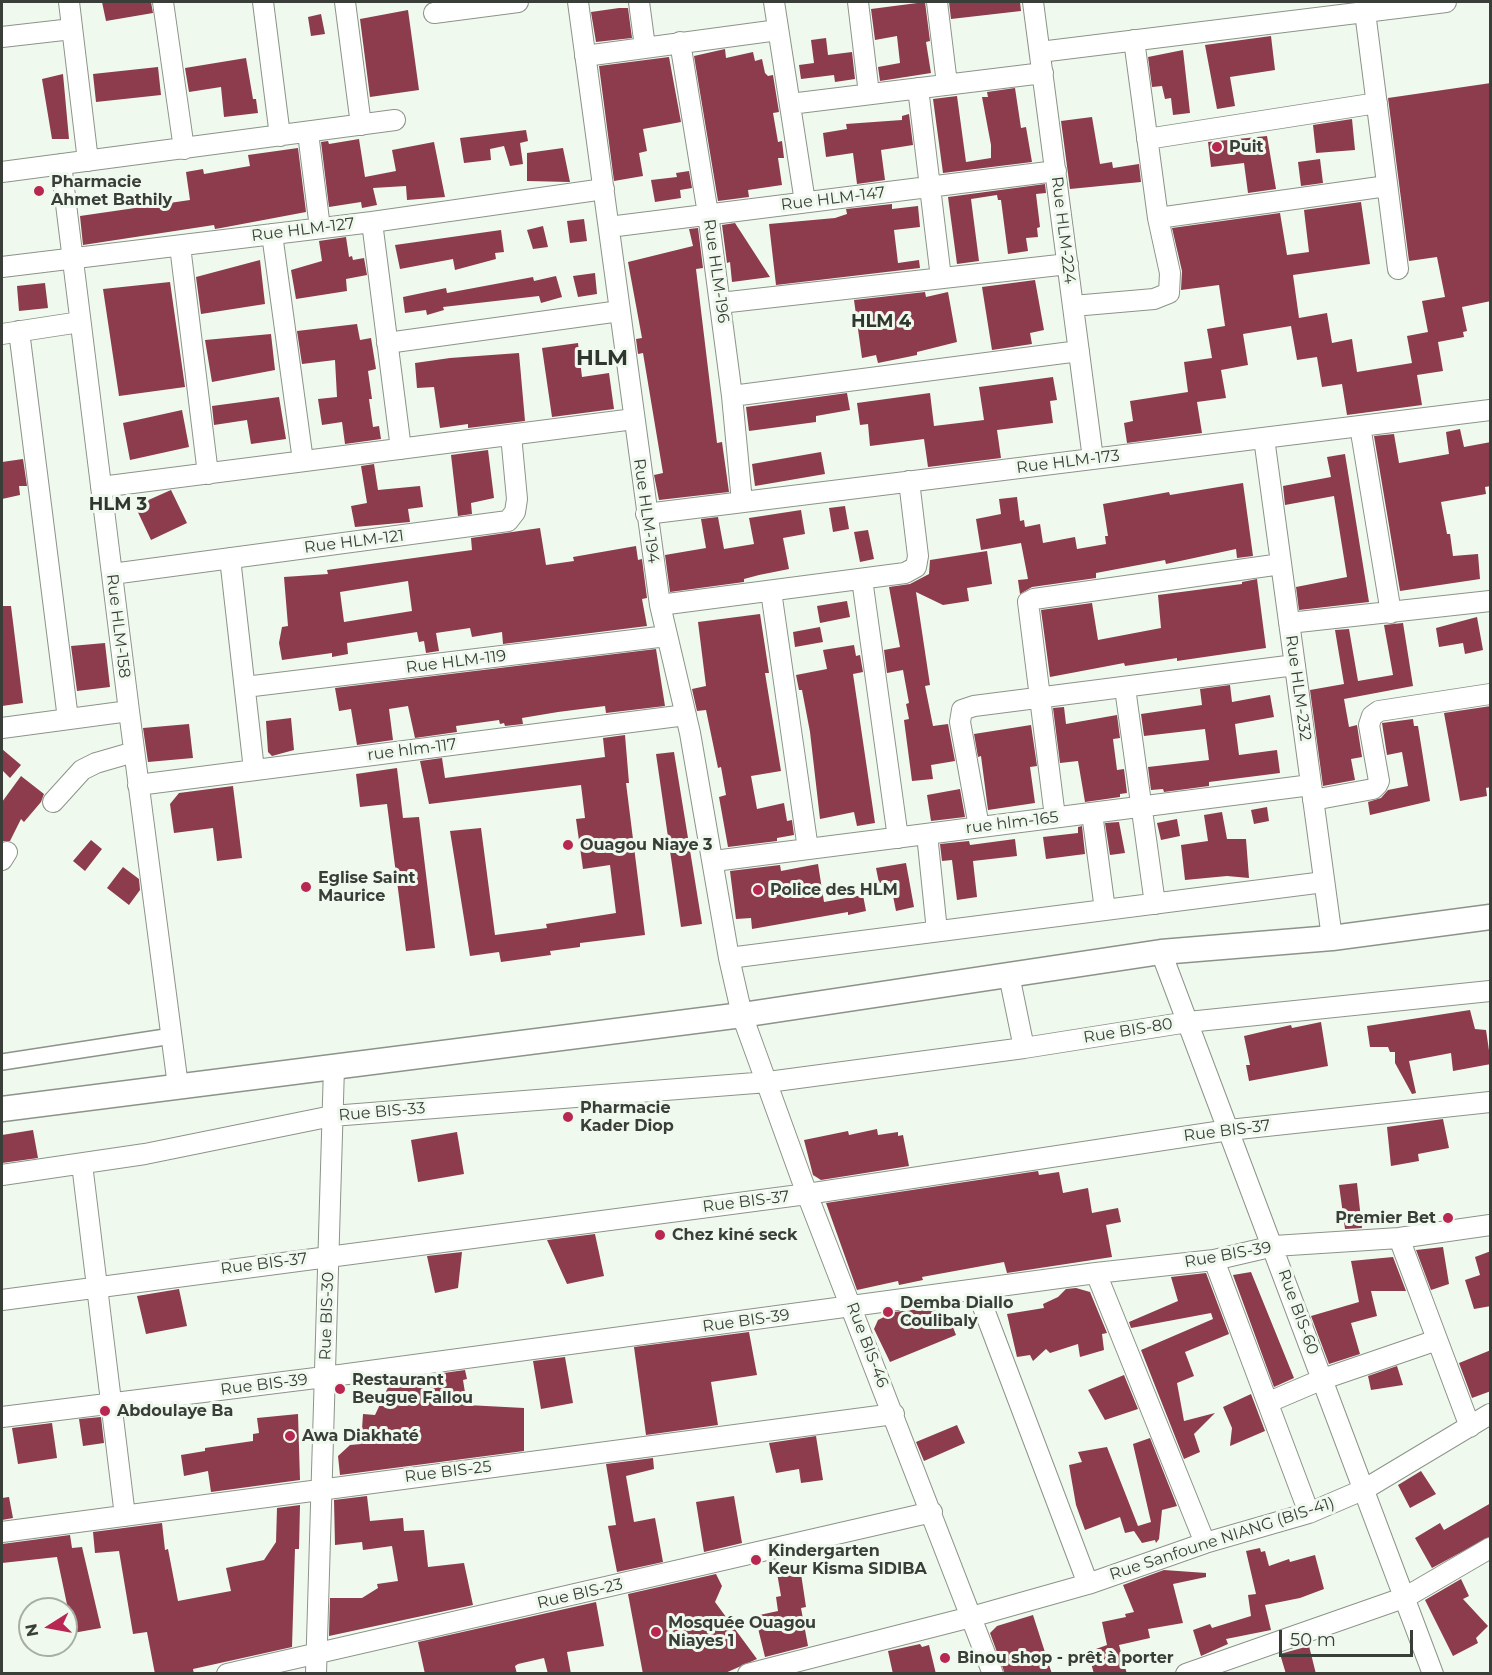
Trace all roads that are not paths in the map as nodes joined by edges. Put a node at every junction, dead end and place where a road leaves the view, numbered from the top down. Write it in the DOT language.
graph roads {
  1 [pos="69,2"];
  2 [pos="163,2"];
  3 [pos="262,2"];
  4 [pos="345,2"];
  5 [pos="518,2"];
  6 [pos="578,2"];
  7 [pos="639,2"];
  8 [pos="774,2"];
  9 [pos="858,2"];
  10 [pos="937,2"];
  11 [pos="1033,2"];
  12 [pos="1446,2"];
  13 [pos="1397,4"];
  14 [pos="1311,10"];
  15 [pos="1365,12"];
  16 [pos="434,13"];
  17 [pos="72,29"];
  18 [pos="778,30"];
  19 [pos="2,37"];
  20 [pos="1134,40"];
  21 [pos="680,42"];
  22 [pos="645,47"];
  23 [pos="1040,52"];
  24 [pos="585,56"];
  25 [pos="1043,73"];
  26 [pos="947,84"];
  27 [pos="918,88"];
  28 [pos="869,94"];
  29 [pos="1377,103"];
  30 [pos="790,104"];
  31 [pos="395,120"];
  32 [pos="361,125"];
  33 [pos="308,133"];
  34 [pos="280,136"];
  35 [pos="1148,139"];
  36 [pos="184,149"];
  37 [pos="88,161"];
  38 [pos="61,164"];
  39 [pos="1056,171"];
  40 [pos="2,172"];
  41 [pos="931,186"];
  42 [pos="1388,186"];
  43 [pos="604,189"];
  44 [pos="805,202"];
  45 [pos="708,214"];
  46 [pos="1158,218"];
  47 [pos="372,222"];
  48 [pos="609,226"];
  49 [pos="320,228"];
  50 [pos="272,234"];
  51 [pos="180,246"];
  52 [pos="74,259"];
  53 [pos="1068,264"];
  54 [pos="2,267"];
  55 [pos="1398,269"];
  56 [pos="941,278"];
  57 [pos="720,303"];
  58 [pos="1073,306"];
  59 [pos="620,311"];
  60 [pos="80,322"];
  61 [pos="10,333"];
  62 [pos="387,343"];
  63 [pos="1079,351"];
  64 [pos="732,396"];
  65 [pos="1491,410"];
  66 [pos="634,419"];
  67 [pos="1360,426"];
  68 [pos="511,435"];
  69 [pos="1264,438"];
  70 [pos="401,449"];
  71 [pos="1093,459"];
  72 [pos="303,461"];
  73 [pos="208,474"];
  74 [pos="909,481"];
  75 [pos="101,487"];
  76 [pos="742,502"];
  77 [pos="646,514"];
  78 [pos="230,558"];
  79 [pos="1281,564"];
  80 [pos="112,574"];
  81 [pos="862,579"];
  82 [pos="771,591"];
  83 [pos="1491,601"];
  84 [pos="660,605"];
  85 [pos="1391,613"];
  86 [pos="1289,623"];
  87 [pos="667,636"];
  88 [pos="1295,665"];
  89 [pos="245,687"];
  90 [pos="1125,688"];
  91 [pos="1491,694"];
  92 [pos="1038,700"];
  93 [pos="129,711"];
  94 [pos="686,715"];
  95 [pos="68,719"];
  96 [pos="2,728"];
  97 [pos="134,752"];
  98 [pos="254,770"];
  99 [pos="138,785"];
  100 [pos="1312,792"];
  101 [pos="53,802"];
  102 [pos="1141,807"];
  103 [pos="1092,813"];
  104 [pos="1055,818"];
  105 [pos="979,827"];
  106 [pos="927,834"];
  107 [pos="898,838"];
  108 [pos="808,849"];
  109 [pos="714,861"];
  110 [pos="1324,882"];
  111 [pos="1155,904"];
  112 [pos="1105,910"];
  113 [pos="1491,916"];
  114 [pos="936,931"];
  115 [pos="1332,938"];
  116 [pos="1161,952"];
  117 [pos="729,958"];
  118 [pos="1010,975"];
  119 [pos="1491,991"];
  120 [pos="742,1015"];
  121 [pos="1188,1022"];
  122 [pos="172,1036"];
  123 [pos="1024,1048"];
  124 [pos="2,1062"];
  125 [pos="334,1066"];
  126 [pos="768,1082"];
  127 [pos="178,1086"];
  128 [pos="1491,1101"];
  129 [pos="2,1109"];
  130 [pos="332,1116"];
  131 [pos="1229,1130"];
  132 [pos="82,1164"];
  133 [pos="2,1175"];
  134 [pos="807,1194"];
  135 [pos="1491,1225"];
  136 [pos="1399,1238"];
  137 [pos="1274,1246"];
  138 [pos="328,1256"];
  139 [pos="1214,1260"];
  140 [pos="1095,1273"];
  141 [pos="97,1286"];
  142 [pos="977,1291"];
  143 [pos="2,1300"];
  144 [pos="852,1307"];
  145 [pos="1437,1340"];
  146 [pos="325,1377"];
  147 [pos="1323,1379"];
  148 [pos="1269,1402"];
  149 [pos="111,1403"];
  150 [pos="894,1414"];
  151 [pos="1491,1414"];
  152 [pos="2,1417"];
  153 [pos="1470,1427"];
  154 [pos="319,1489"];
  155 [pos="1365,1489"];
  156 [pos="932,1512"];
  157 [pos="1309,1513"];
  158 [pos="125,1516"];
  159 [pos="2,1532"];
  160 [pos="1205,1543"];
  161 [pos="1491,1548"];
  162 [pos="1088,1584"];
  163 [pos="1406,1597"];
  164 [pos="971,1617"];
  165 [pos="316,1654"];
  166 [pos="227,1674"];
  167 [pos="316,1674"];
  168 [pos="748,1674"];
  169 [pos="993,1674"];
  170 [pos="1186,1674"];
  171 [pos="1433,1674"];
  1 -- 17 [label="street"];
  2 -- 36 [label="street"];
  3 -- 34 [label="street"];
  4 -- 32 [label="street"];
  5 -- 16 [label="street"];
  6 -- 24 [label="street, Rue HLM-194"];
  7 -- 22 [label="street"];
  8 -- 18 [label="street"];
  9 -- 28 [label="street"];
  10 -- 26 [label="street"];
  11 -- 23 [label="street, Rue HLM-224"];
  12 -- 13 [label="street"];
  13 -- 15 [label="street"];
  14 -- 15 [label="street"];
  14 -- 20 [label="street"];
  15 -- 29 [label="street"];
  17 -- 19 [label="street"];
  17 -- 37 [label="street"];
  18 -- 21 [label="street"];
  18 -- 30 [label="street"];
  20 -- 23 [label="street"];
  20 -- 35 [label="street"];
  21 -- 22 [label="street"];
  21 -- 45 [label="street, Rue HLM-196"];
  22 -- 24 [label="street"];
  23 -- 25 [label="street, Rue HLM-224"];
  24 -- 43 [label="street, Rue HLM-194"];
  25 -- 26 [label="street"];
  25 -- 39 [label="street, Rue HLM-224"];
  26 -- 27 [label="street"];
  27 -- 28 [label="street"];
  27 -- 41 [label="street"];
  28 -- 30 [label="street"];
  29 -- 35 [label="street"];
  29 -- 42 [label="street"];
  30 -- 44 [label="street"];
  31 -- 32 [label="street"];
  32 -- 33 [label="street"];
  33 -- 34 [label="street"];
  33 -- 49 [label="street"];
  34 -- 36 [label="street"];
  35 -- 46 [label="street"];
  36 -- 37 [label="street"];
  37 -- 38 [label="street"];
  38 -- 40 [label="street"];
  38 -- 52 [label="street, Rue HLM-158"];
  39 -- 41 [label="street, Rue HLM-147"];
  39 -- 53 [label="street, Rue HLM-224"];
  41 -- 44 [label="street, Rue HLM-147"];
  41 -- 56 [label="street"];
  42 -- 46 [label="street"];
  42 -- 55 [label="street"];
  43 -- 47 [label="street, Rue HLM-127"];
  43 -- 48 [label="street, Rue HLM-194"];
  44 -- 45 [label="street, Rue HLM-147"];
  45 -- 48 [label="street, Rue HLM-147"];
  45 -- 57 [label="street, Rue HLM-196"];
  46 -- 58 [label="street"];
  47 -- 49 [label="street, Rue HLM-127"];
  47 -- 62 [label="street"];
  48 -- 59 [label="street, Rue HLM-194"];
  49 -- 50 [label="street, Rue HLM-127"];
  50 -- 51 [label="street, Rue HLM-127"];
  50 -- 72 [label="street"];
  51 -- 52 [label="street, Rue HLM-127"];
  51 -- 73 [label="street"];
  52 -- 54 [label="street, Rue HLM-127"];
  52 -- 60 [label="street, Rue HLM-158"];
  53 -- 56 [label="street"];
  53 -- 58 [label="street, Rue HLM-224"];
  56 -- 57 [label="street"];
  57 -- 64 [label="street, Rue HLM-196"];
  58 -- 63 [label="street, Rue HLM-224"];
  59 -- 62 [label="street"];
  59 -- 66 [label="street, Rue HLM-194"];
  60 -- 61 [label="street"];
  60 -- 75 [label="street, Rue HLM-158"];
  61 -- 95 [label="street"];
  62 -- 70 [label="street"];
  63 -- 64 [label="street"];
  63 -- 71 [label="street, Rue HLM-224"];
  64 -- 76 [label="street, Rue HLM-196"];
  65 -- 67 [label="street, Rue HLM-173"];
  66 -- 68 [label="street"];
  66 -- 77 [label="street, Rue HLM-194"];
  67 -- 69 [label="street, Rue HLM-173"];
  67 -- 85 [label="street"];
  68 -- 70 [label="street"];
  68 -- 78 [label="street, Rue HLM-121"];
  69 -- 71 [label="street, Rue HLM-173"];
  69 -- 79 [label="street, Rue HLM-232"];
  70 -- 72 [label="street"];
  71 -- 74 [label="street, Rue HLM-173"];
  72 -- 73 [label="street"];
  73 -- 75 [label="street"];
  74 -- 76 [label="street, Rue HLM-173"];
  74 -- 81 [label="street"];
  75 -- 80 [label="street, Rue HLM-158"];
  76 -- 77 [label="street, Rue HLM-173"];
  77 -- 84 [label="street, Rue HLM-194"];
  78 -- 80 [label="street, Rue HLM-121"];
  78 -- 89 [label="street"];
  79 -- 86 [label="street, Rue HLM-232"];
  79 -- 92 [label="street"];
  80 -- 93 [label="street, Rue HLM-158"];
  81 -- 82 [label="street"];
  81 -- 107 [label="street"];
  82 -- 84 [label="street"];
  82 -- 108 [label="street"];
  83 -- 85 [label="street"];
  84 -- 87 [label="street, Rue HLM-194"];
  85 -- 86 [label="street"];
  86 -- 88 [label="street, Rue HLM-232"];
  87 -- 89 [label="street, Rue HLM-119"];
  87 -- 94 [label="street, Rue HLM-194"];
  88 -- 90 [label="street"];
  88 -- 100 [label="street, Rue HLM-232"];
  89 -- 98 [label="street"];
  90 -- 92 [label="street"];
  90 -- 102 [label="street"];
  91 -- 100 [label="street, rue hlm-165"];
  92 -- 104 [label="street"];
  92 -- 105 [label="street"];
  93 -- 95 [label="street"];
  93 -- 97 [label="street, Rue HLM-158"];
  94 -- 98 [label="street, rue hlm-117"];
  94 -- 109 [label="street, Rue HLM-194"];
  95 -- 96 [label="street"];
  97 -- 99 [label="street, Rue HLM-158"];
  97 -- 101 [label="street"];
  98 -- 99 [label="street, rue hlm-117"];
  99 -- 122 [label="street, Rue HLM-158"];
  100 -- 102 [label="street, rue hlm-165"];
  100 -- 110 [label="street, Rue HLM-232"];
  102 -- 103 [label="street, rue hlm-165"];
  102 -- 111 [label="street"];
  103 -- 104 [label="street, rue hlm-165"];
  103 -- 112 [label="street"];
  104 -- 105 [label="street, rue hlm-165"];
  105 -- 106 [label="street, rue hlm-165"];
  106 -- 107 [label="street, rue hlm-165"];
  106 -- 114 [label="street"];
  107 -- 108 [label="street, rue hlm-165"];
  108 -- 109 [label="street, rue hlm-165"];
  109 -- 117 [label="street, Rue HLM-194"];
  110 -- 111 [label="street"];
  110 -- 115 [label="street, Rue HLM-232"];
  111 -- 112 [label="street"];
  112 -- 114 [label="street"];
  113 -- 115 [label="street"];
  114 -- 117 [label="street"];
  115 -- 116 [label="street"];
  116 -- 118 [label="street"];
  116 -- 121 [label="street, Rue BIS-60"];
  117 -- 120 [label="street, Rue HLM-194"];
  118 -- 120 [label="street"];
  118 -- 123 [label="street"];
  119 -- 121 [label="street, Rue BIS-80"];
  120 -- 125 [label="street"];
  120 -- 126 [label="street, Rue BIS-46"];
  121 -- 123 [label="street, Rue BIS-80"];
  121 -- 131 [label="street, Rue BIS-60"];
  122 -- 124 [label="street"];
  122 -- 127 [label="street, Rue HLM-158"];
  123 -- 126 [label="street, Rue BIS-80"];
  125 -- 127 [label="street"];
  125 -- 130 [label="street, Rue BIS-30"];
  126 -- 130 [label="street, Rue BIS-33"];
  126 -- 134 [label="street, Rue BIS-46"];
  127 -- 129 [label="street"];
  128 -- 131 [label="street, Rue BIS-37"];
  130 -- 132 [label="street, Rue BIS-33"];
  130 -- 138 [label="street, Rue BIS-30"];
  131 -- 134 [label="street, Rue BIS-37"];
  131 -- 137 [label="street, Rue BIS-60"];
  132 -- 133 [label="street, Rue BIS-33"];
  132 -- 141 [label="street"];
  134 -- 138 [label="street, Rue BIS-37"];
  134 -- 144 [label="street, Rue BIS-46"];
  135 -- 136 [label="street, Rue BIS-39"];
  136 -- 137 [label="street, Rue BIS-39"];
  136 -- 145 [label="street"];
  137 -- 139 [label="street, Rue BIS-39"];
  137 -- 147 [label="street, Rue BIS-60"];
  138 -- 141 [label="street, Rue BIS-37"];
  138 -- 146 [label="street, Rue BIS-30"];
  139 -- 140 [label="street, Rue BIS-39"];
  139 -- 148 [label="street"];
  140 -- 142 [label="street, Rue BIS-39"];
  140 -- 160 [label="street"];
  141 -- 143 [label="street, Rue BIS-37"];
  141 -- 149 [label="street"];
  142 -- 144 [label="street, Rue BIS-39"];
  142 -- 162 [label="street"];
  144 -- 146 [label="street, Rue BIS-39"];
  144 -- 150 [label="street, Rue BIS-46"];
  145 -- 147 [label="street"];
  145 -- 153 [label="street"];
  146 -- 149 [label="street, Rue BIS-39"];
  146 -- 154 [label="street, Rue BIS-30"];
  147 -- 148 [label="street"];
  147 -- 155 [label="street, Rue BIS-60"];
  148 -- 157 [label="street"];
  149 -- 152 [label="street, Rue BIS-39"];
  149 -- 158 [label="street"];
  150 -- 154 [label="street, Rue BIS-25"];
  150 -- 156 [label="street, Rue BIS-46"];
  151 -- 153 [label="street, Rue Sanfoune NIANG (BIS-41)"];
  153 -- 155 [label="street, Rue Sanfoune NIANG (BIS-41)"];
  154 -- 158 [label="street, Rue BIS-25"];
  154 -- 165 [label="street, Rue BIS-30"];
  155 -- 157 [label="street, Rue Sanfoune NIANG (BIS-41)"];
  155 -- 163 [label="street, Rue BIS-60"];
  156 -- 164 [label="street, Rue BIS-46"];
  156 -- 165 [label="street, Rue BIS-23"];
  157 -- 160 [label="street, Rue Sanfoune NIANG (BIS-41)"];
  158 -- 159 [label="street, Rue BIS-25"];
  160 -- 162 [label="street, Rue Sanfoune NIANG (BIS-41)"];
  161 -- 163 [label="street"];
  162 -- 164 [label="street, Rue Sanfoune NIANG (BIS-41)"];
  163 -- 170 [label="street"];
  163 -- 171 [label="street, Rue BIS-60"];
  164 -- 168 [label="street, Rue Sanfoune NIANG (BIS-41)"];
  164 -- 169 [label="street, Rue BIS-46"];
  165 -- 166 [label="street, Rue BIS-23"];
  165 -- 167 [label="street, Rue BIS-30"];
}
